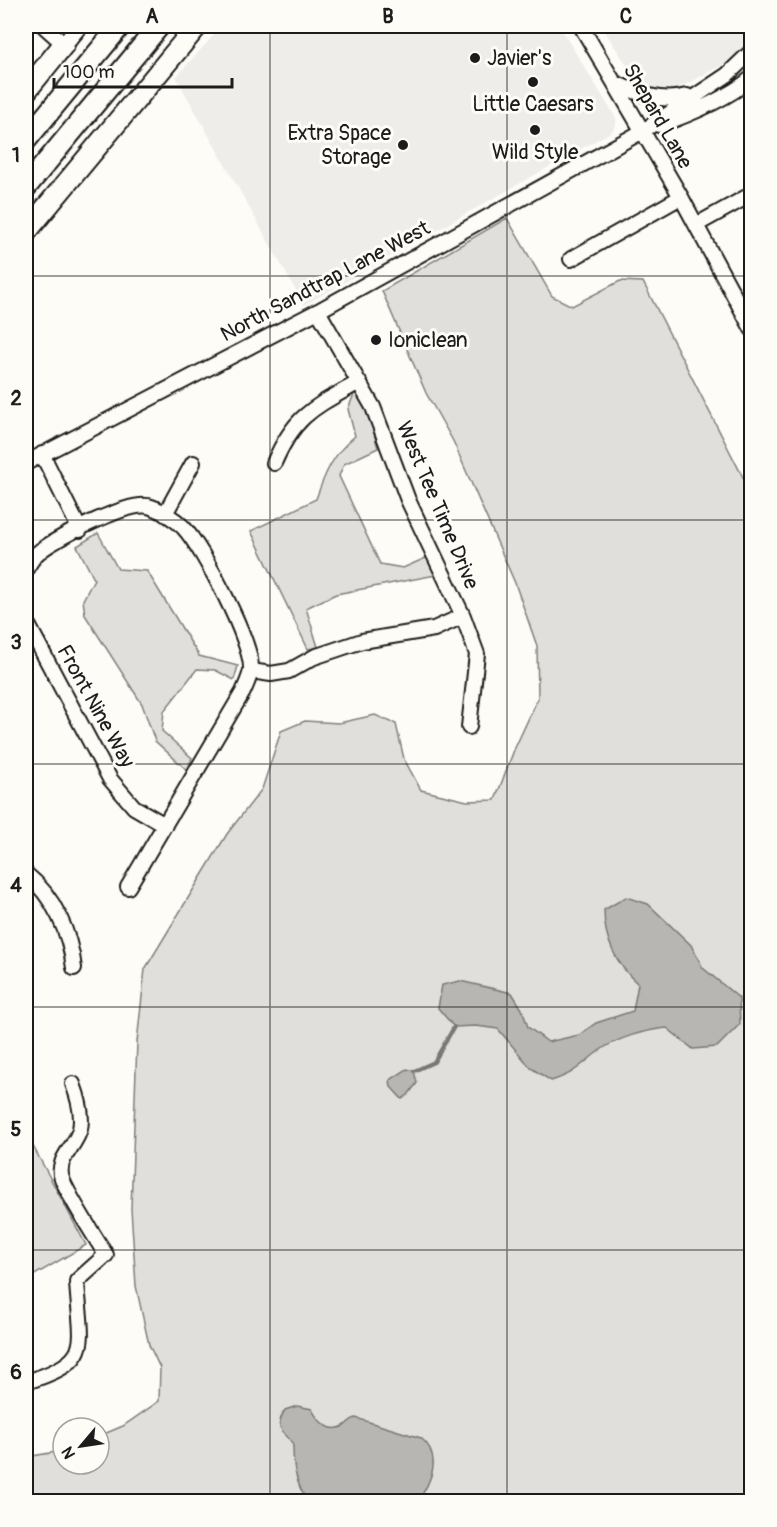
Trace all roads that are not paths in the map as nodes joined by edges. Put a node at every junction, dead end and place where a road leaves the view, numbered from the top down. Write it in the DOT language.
graph roads {
  1 [pos="44,26"];
  2 [pos="79,26"];
  3 [pos="120,26"];
  4 [pos="159,26"];
  5 [pos="196,26"];
  6 [pos="581,26"];
  7 [pos="63,44"];
  8 [pos="752,51"];
  9 [pos="752,78"];
  10 [pos="615,83"];
  11 [pos="26,91"];
  12 [pos="695,95"];
  13 [pos="643,131"];
  14 [pos="26,140"];
  15 [pos="26,187"];
  16 [pos="752,194"];
  17 [pos="681,197"];
  18 [pos="696,225"];
  19 [pos="26,232"];
  20 [pos="571,259"];
  21 [pos="318,311"];
  22 [pos="752,329"];
  23 [pos="359,382"];
  24 [pos="42,454"];
  25 [pos="26,463"];
  26 [pos="194,463"];
  27 [pos="274,463"];
  28 [pos="165,514"];
  29 [pos="80,530"];
  30 [pos="26,569"];
  31 [pos="464,616"];
  32 [pos="26,621"];
  33 [pos="251,671"];
  34 [pos="469,727"];
  35 [pos="165,825"];
  36 [pos="26,874"];
  37 [pos="128,888"];
  38 [pos="74,968"];
  39 [pos="73,1084"];
  40 [pos="26,1382"];
  1 -- 7 [label="street"];
  2 -- 7 [label="main road"];
  3 -- 14 [label="highway"];
  4 -- 15 [label="highway"];
  5 -- 19 [label="highway"];
  6 -- 10 [label="street, Shepard Lane"];
  7 -- 11 [label="highway"];
  8 -- 12 [label="street"];
  9 -- 13 [label="street"];
  10 -- 12 [label="street"];
  10 -- 13 [label="street, Shepard Lane"];
  12 -- 13 [label="street"];
  13 -- 17 [label="street, Shepard Lane"];
  13 -- 21 [label="street, North Sandtrap Lane West"];
  16 -- 18 [label="street"];
  17 -- 18 [label="street, Shepard Lane"];
  17 -- 20 [label="street"];
  18 -- 22 [label="street, Shepard Lane"];
  21 -- 23 [label="street, West Tee Time Drive"];
  21 -- 24 [label="street, North Sandtrap Lane West"];
  23 -- 27 [label="street"];
  23 -- 31 [label="street, West Tee Time Drive"];
  24 -- 25 [label="street, North Sandtrap Lane West"];
  24 -- 29 [label="street"];
  26 -- 28 [label="street"];
  28 -- 29 [label="street"];
  28 -- 33 [label="street"];
  29 -- 30 [label="street"];
  31 -- 33 [label="street"];
  31 -- 34 [label="street, West Tee Time Drive"];
  32 -- 35 [label="street, Front Nine Way"];
  33 -- 35 [label="street"];
  35 -- 37 [label="street"];
  36 -- 38 [label="street"];
  39 -- 40 [label="street"];
}
